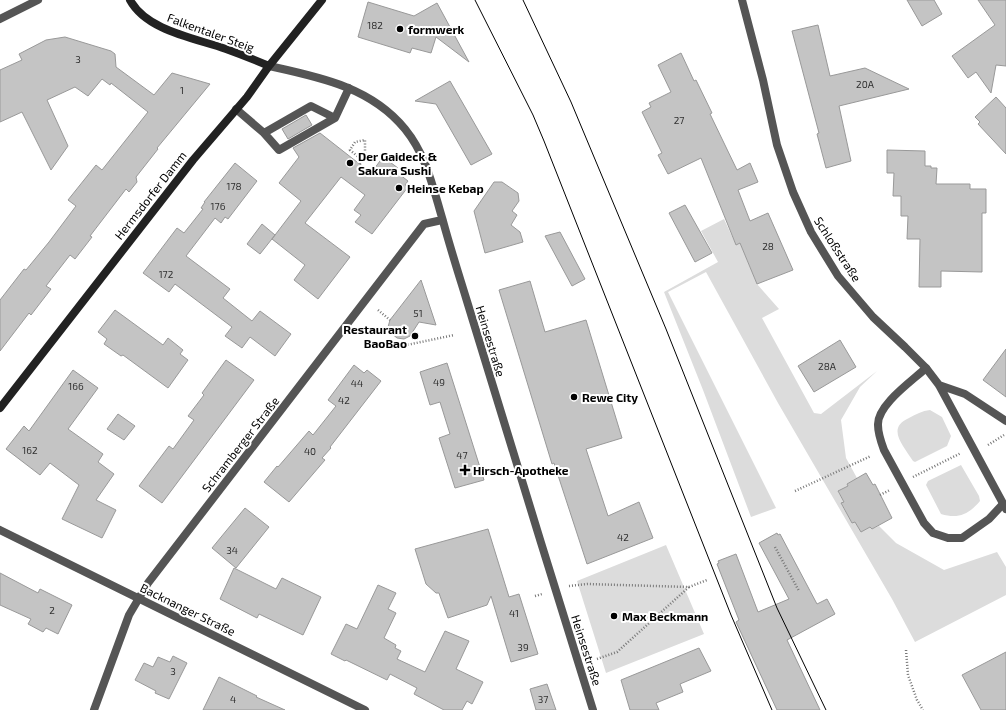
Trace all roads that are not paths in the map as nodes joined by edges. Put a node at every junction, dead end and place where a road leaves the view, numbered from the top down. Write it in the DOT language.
graph roads {
  1 [pos="38,0"];
  2 [pos="130,0"];
  3 [pos="322,0"];
  4 [pos="742,0"];
  5 [pos="0,19"];
  6 [pos="269,66"];
  7 [pos="349,88"];
  8 [pos="236,109"];
  9 [pos="335,118"];
  10 [pos="264,133"];
  11 [pos="442,220"];
  12 [pos="926,368"];
  13 [pos="939,385"];
  14 [pos="0,408"];
  15 [pos="1006,421"];
  16 [pos="1005,504"];
  17 [pos="0,530"];
  18 [pos="138,598"];
  19 [pos="94,710"];
  20 [pos="365,710"];
  21 [pos="593,710"];
  1 -- 5 [label="street"];
  2 -- 6 [label="main road, Falkentaler Steig"];
  3 -- 6 [label="main road, Hermsdorfer Damm"];
  4 -- 12 [label="street, Schloßstraße"];
  6 -- 7 [label="street, Heinsestraße"];
  6 -- 8 [label="main road, Hermsdorfer Damm"];
  7 -- 9 [label="street"];
  7 -- 11 [label="street, Heinsestraße"];
  8 -- 10 [label="street"];
  8 -- 14 [label="main road, Hermsdorfer Damm"];
  9 -- 10 [label="street"];
  9 -- 10 [label="street"];
  11 -- 18 [label="street, Schramberger Straße"];
  11 -- 21 [label="street, Heinsestraße"];
  12 -- 13 [label="street, Schloßstraße"];
  12 -- 16 [label="street"];
  13 -- 15 [label="street"];
  13 -- 16 [label="street, Schloßstraße"];
  17 -- 18 [label="street, Backnanger Straße"];
  18 -- 19 [label="street, Schramberger Straße"];
  18 -- 20 [label="street, Backnanger Straße"];
}
